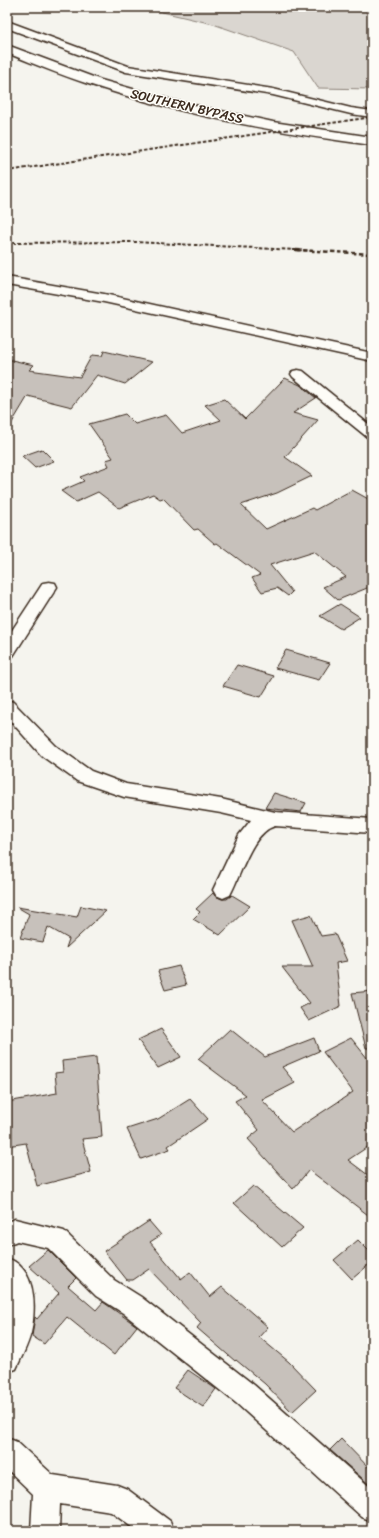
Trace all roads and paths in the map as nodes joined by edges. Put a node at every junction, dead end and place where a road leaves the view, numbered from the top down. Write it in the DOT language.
graph roads {
  1 [pos="7,24"];
  2 [pos="7,49"];
  3 [pos="7,61"];
  4 [pos="372,114"];
  5 [pos="372,141"];
  6 [pos="372,148"];
  7 [pos="7,282"];
  8 [pos="372,357"];
  9 [pos="298,374"];
  10 [pos="372,434"];
  11 [pos="49,587"];
  12 [pos="7,652"];
  13 [pos="7,706"];
  14 [pos="274,819"];
  15 [pos="372,826"];
  16 [pos="223,890"];
  17 [pos="7,1234"];
  18 [pos="7,1269"];
  19 [pos="7,1360"];
  20 [pos="8,1452"];
  21 [pos="47,1488"];
  22 [pos="372,1507"];
  23 [pos="45,1531"];
  24 [pos="160,1531"];
  1 -- 4 [label="street"];
  2 -- 5 [label="highway, SOUTHERN BYPASS"];
  3 -- 6 [label="highway, SOUTHERN BYPASS"];
  7 -- 8 [label="street"];
  9 -- 10 [label="street"];
  11 -- 12 [label="street"];
  13 -- 14 [label="street"];
  14 -- 15 [label="street"];
  14 -- 16 [label="street"];
  17 -- 22 [label="street"];
  18 -- 19 [label="street"];
  20 -- 21 [label="street"];
  21 -- 23 [label="street"];
  21 -- 24 [label="street"];
}
